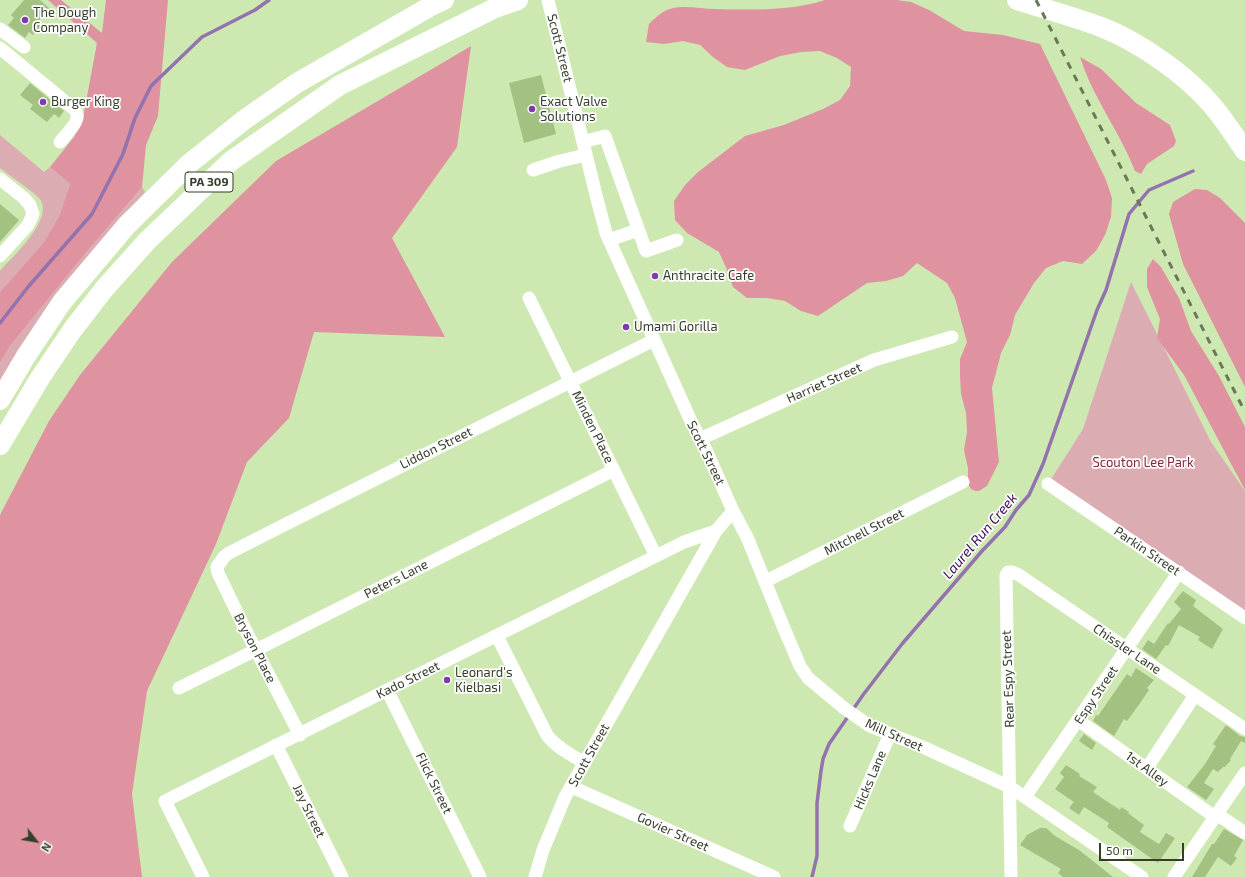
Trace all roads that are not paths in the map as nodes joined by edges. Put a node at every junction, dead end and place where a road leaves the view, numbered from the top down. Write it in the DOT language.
graph roads {
  1 [pos="444,0"];
  2 [pos="518,0"];
  3 [pos="548,0"];
  4 [pos="1017,0"];
  5 [pos="0,29"];
  6 [pos="0,48"];
  7 [pos="24,48"];
  8 [pos="60,142"];
  9 [pos="583,142"];
  10 [pos="1245,151"];
  11 [pos="586,156"];
  12 [pos="533,170"];
  13 [pos="0,179"];
  14 [pos="638,230"];
  15 [pos="609,240"];
  16 [pos="677,240"];
  17 [pos="0,256"];
  18 [pos="529,298"];
  19 [pos="952,337"];
  20 [pos="654,340"];
  21 [pos="570,382"];
  22 [pos="0,400"];
  23 [pos="700,439"];
  24 [pos="0,445"];
  25 [pos="614,470"];
  26 [pos="963,482"];
  27 [pos="1048,484"];
  28 [pos="733,511"];
  29 [pos="716,530"];
  30 [pos="656,556"];
  31 [pos="221,561"];
  32 [pos="1008,572"];
  33 [pos="1179,572"];
  34 [pos="766,581"];
  35 [pos="1245,618"];
  36 [pos="497,636"];
  37 [pos="1127,649"];
  38 [pos="256,650"];
  39 [pos="179,688"];
  40 [pos="387,690"];
  41 [pos="1195,695"];
  42 [pos="1078,720"];
  43 [pos="1245,729"];
  44 [pos="300,734"];
  45 [pos="890,734"];
  46 [pos="276,745"];
  47 [pos="585,763"];
  48 [pos="1147,768"];
  49 [pos="1245,773"];
  50 [pos="572,787"];
  51 [pos="1010,787"];
  52 [pos="1025,797"];
  53 [pos="1216,815"];
  54 [pos="850,826"];
  55 [pos="1245,833"];
  56 [pos="203,877"];
  57 [pos="342,877"];
  58 [pos="480,877"];
  59 [pos="535,877"];
  60 [pos="774,877"];
  61 [pos="1011,877"];
  62 [pos="1142,877"];
  63 [pos="1174,877"];
  1 -- 22 [label="highway, PA 309"];
  2 -- 24 [label="highway, PA 309"];
  3 -- 9 [label="street, Scott Street"];
  4 -- 10 [label="highway"];
  5 -- 7 [label="street"];
  6 -- 8 [label="street"];
  9 -- 11 [label="street, Scott Street"];
  9 -- 14 [label="street"];
  11 -- 12 [label="street"];
  11 -- 15 [label="street, Scott Street"];
  13 -- 17 [label="street"];
  14 -- 15 [label="street"];
  14 -- 16 [label="street"];
  15 -- 20 [label="street, Scott Street"];
  18 -- 21 [label="street, Minden Place"];
  19 -- 23 [label="street, Harriet Street"];
  20 -- 21 [label="street, Liddon Street"];
  20 -- 23 [label="street, Scott Street"];
  21 -- 25 [label="street, Minden Place"];
  21 -- 31 [label="street, Liddon Street"];
  23 -- 28 [label="street, Scott Street"];
  25 -- 30 [label="street, Minden Place"];
  25 -- 38 [label="street, Peters Lane"];
  26 -- 34 [label="street, Mitchell Street"];
  27 -- 33 [label="street, Parkin Street"];
  28 -- 29 [label="street, Scott Street"];
  28 -- 34 [label="street, Mill Street"];
  29 -- 30 [label="street, Kado Street"];
  29 -- 47 [label="street, Scott Street"];
  30 -- 36 [label="street, Kado Street"];
  31 -- 38 [label="street, Bryson Place"];
  32 -- 37 [label="street, Chissler Lane"];
  32 -- 51 [label="street, Rear Espy Street"];
  33 -- 35 [label="street, Parkin Street"];
  33 -- 37 [label="street, Espy Street"];
  34 -- 45 [label="street, Mill Street"];
  36 -- 40 [label="street, Kado Street"];
  36 -- 47 [label="street"];
  37 -- 41 [label="street, Chissler Lane"];
  37 -- 42 [label="street, Espy Street"];
  38 -- 39 [label="street, Peters Lane"];
  38 -- 44 [label="street, Bryson Place"];
  40 -- 44 [label="street, Kado Street"];
  40 -- 58 [label="street, Flick Street"];
  41 -- 43 [label="street, Chissler Lane"];
  41 -- 48 [label="street"];
  42 -- 48 [label="street, 1st Alley"];
  42 -- 52 [label="street, Espy Street"];
  44 -- 46 [label="street, Kado Street"];
  45 -- 51 [label="street, Mill Street"];
  45 -- 54 [label="street, Hicks Lane"];
  46 -- 56 [label="street, Kado Street"];
  46 -- 57 [label="street, Jay Street"];
  47 -- 50 [label="street, Scott Street"];
  48 -- 53 [label="street, 1st Alley"];
  49 -- 53 [label="street"];
  50 -- 59 [label="street, Scott Street"];
  50 -- 60 [label="street, Govier Street"];
  51 -- 52 [label="street, Mill Street"];
  51 -- 61 [label="street, Rear Espy Street"];
  52 -- 62 [label="street, Mill Street"];
  53 -- 55 [label="street, 1st Alley"];
  53 -- 63 [label="street"];
}
